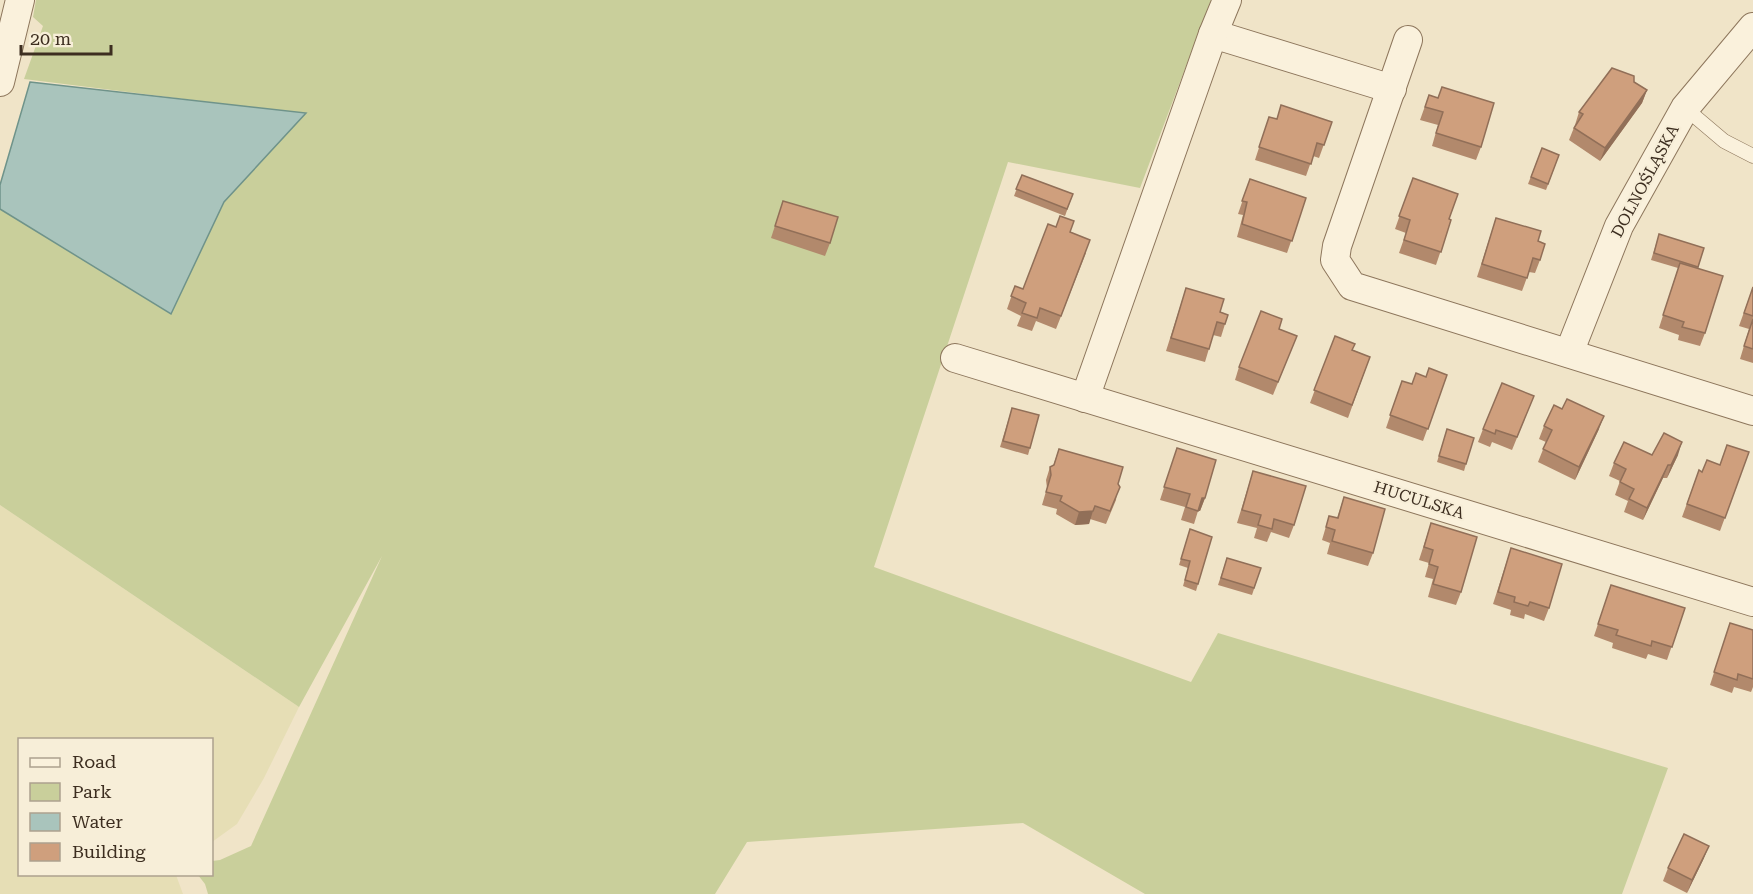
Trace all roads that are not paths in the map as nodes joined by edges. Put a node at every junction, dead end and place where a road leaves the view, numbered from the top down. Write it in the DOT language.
graph roads {
  1 [pos="20,0"];
  2 [pos="1227,0"];
  3 [pos="1753,27"];
  4 [pos="1213,34"];
  5 [pos="1408,40"];
  6 [pos="0,82"];
  7 [pos="1392,89"];
  8 [pos="1685,108"];
  9 [pos="1753,156"];
  10 [pos="1569,353"];
  11 [pos="956,358"];
  12 [pos="1085,398"];
  13 [pos="1753,411"];
  14 [pos="1753,602"];
  1 -- 6 [label="street"];
  2 -- 4 [label="street"];
  3 -- 8 [label="street, DOLNOŚLĄSKA"];
  4 -- 7 [label="street"];
  4 -- 12 [label="street"];
  5 -- 7 [label="street"];
  7 -- 10 [label="street"];
  8 -- 9 [label="lane"];
  8 -- 10 [label="street, DOLNOŚLĄSKA"];
  10 -- 13 [label="street"];
  11 -- 12 [label="street, HUCULSKA"];
  12 -- 14 [label="street, HUCULSKA"];
}
